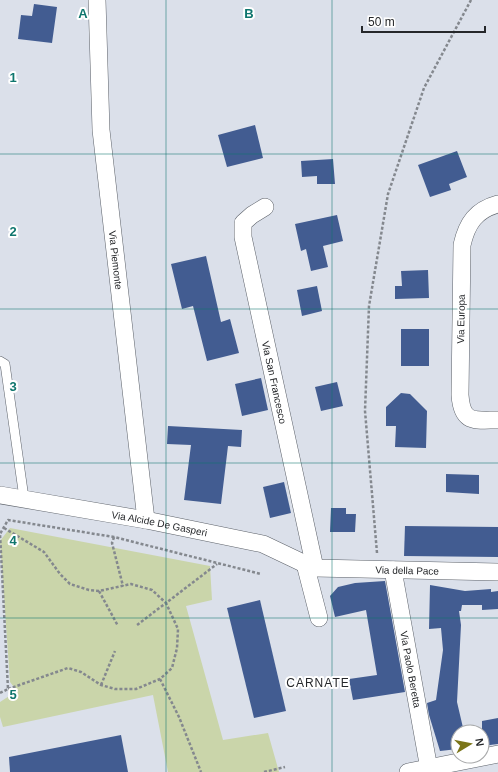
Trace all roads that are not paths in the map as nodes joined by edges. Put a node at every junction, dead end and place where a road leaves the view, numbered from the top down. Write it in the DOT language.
graph roads {
  1 [pos="97,0"];
  2 [pos="498,204"];
  3 [pos="265,207"];
  4 [pos="0,361"];
  5 [pos="498,420"];
  6 [pos="0,494"];
  7 [pos="24,498"];
  8 [pos="146,520"];
  9 [pos="310,566"];
  10 [pos="386,570"];
  11 [pos="498,572"];
  12 [pos="319,618"];
  13 [pos="498,754"];
  14 [pos="429,769"];
  15 [pos="408,772"];
  1 -- 8 [label="street, Via Piemonte"];
  2 -- 5 [label="street, Via Europa"];
  3 -- 9 [label="street, Via San Francesco"];
  4 -- 7 [label="lane"];
  6 -- 7 [label="street, Via Alcide De Gasperi"];
  7 -- 8 [label="street, Via Alcide De Gasperi"];
  8 -- 9 [label="street, Via Alcide De Gasperi"];
  9 -- 10 [label="street, Via della Pace"];
  9 -- 12 [label="street"];
  10 -- 11 [label="street, Via della Pace"];
  10 -- 14 [label="street, Via Paolo Beretta"];
  13 -- 14 [label="street"];
  14 -- 15 [label="street"];
}
